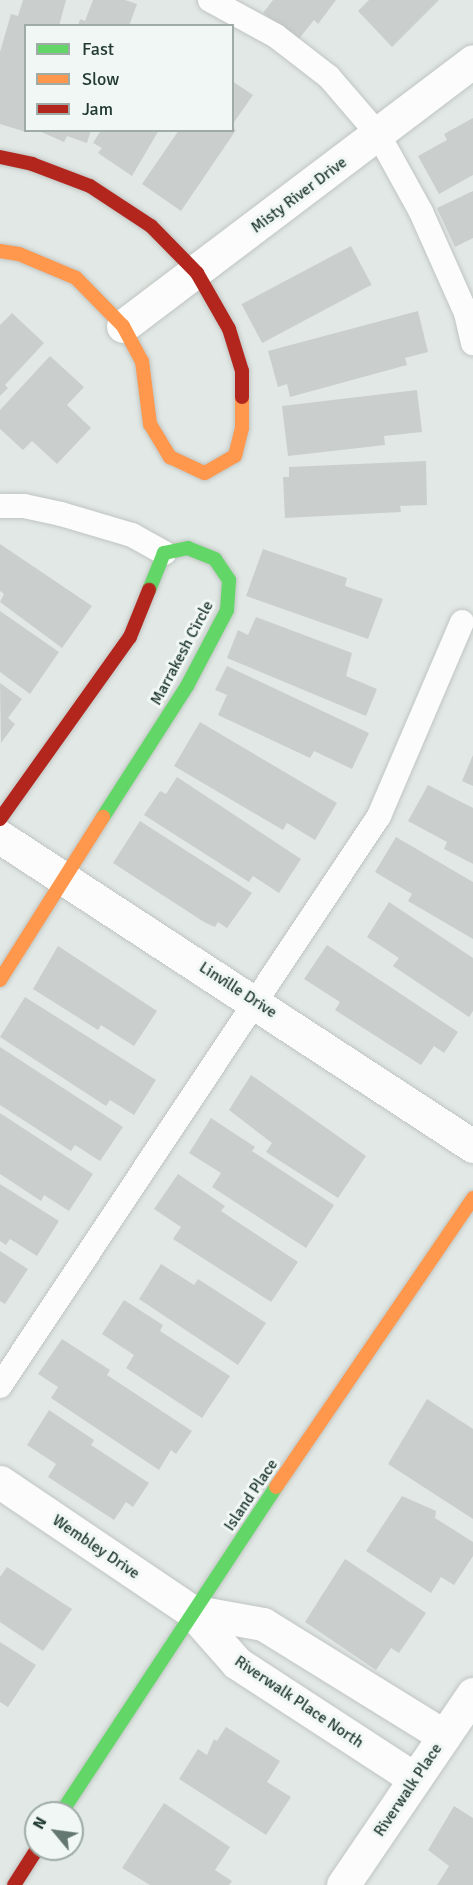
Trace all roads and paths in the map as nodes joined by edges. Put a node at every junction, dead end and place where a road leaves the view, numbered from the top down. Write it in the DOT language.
graph roads {
  1 [pos="210,0"];
  2 [pos="473,61"];
  3 [pos="378,134"];
  4 [pos="0,158"];
  5 [pos="0,251"];
  6 [pos="197,273"];
  7 [pos="123,326"];
  8 [pos="473,343"];
  9 [pos="0,506"];
  10 [pos="164,553"];
  11 [pos="462,622"];
  12 [pos="0,819"];
  13 [pos="0,837"];
  14 [pos="66,880"];
  15 [pos="0,980"];
  16 [pos="256,1001"];
  17 [pos="473,1146"];
  18 [pos="473,1198"];
  19 [pos="0,1386"];
  20 [pos="0,1482"];
  21 [pos="191,1611"];
  22 [pos="473,1694"];
  23 [pos="444,1737"];
  24 [pos="415,1779"];
  25 [pos="69,1801"];
  26 [pos="29,1861"];
  27 [pos="14,1885"];
  28 [pos="343,1885"];
  1 -- 3 [label="lane"];
  2 -- 3 [label="street, Misty River Drive"];
  3 -- 6 [label="street, Misty River Drive"];
  3 -- 8 [label="lane"];
  4 -- 6 [label="street"];
  5 -- 7 [label="street"];
  6 -- 7 [label="street, Misty River Drive"];
  6 -- 7 [label="street"];
  9 -- 10 [label="lane"];
  10 -- 12 [label="street"];
  10 -- 14 [label="street, Marrakesh Circle"];
  11 -- 16 [label="lane"];
  13 -- 14 [label="street, Linville Drive"];
  14 -- 15 [label="street, Marrakesh Circle"];
  14 -- 16 [label="street, Linville Drive"];
  16 -- 17 [label="street, Linville Drive"];
  16 -- 19 [label="lane"];
  18 -- 21 [label="street, Island Place"];
  20 -- 21 [label="street, Wembley Drive"];
  21 -- 23 [label="street"];
  21 -- 24 [label="street, Riverwalk Place North"];
  21 -- 25 [label="street, Island Place"];
  22 -- 23 [label="street, Riverwalk Place"];
  23 -- 24 [label="street, Riverwalk Place"];
  24 -- 28 [label="street, Riverwalk Place"];
  26 -- 27 [label="street"];
}
